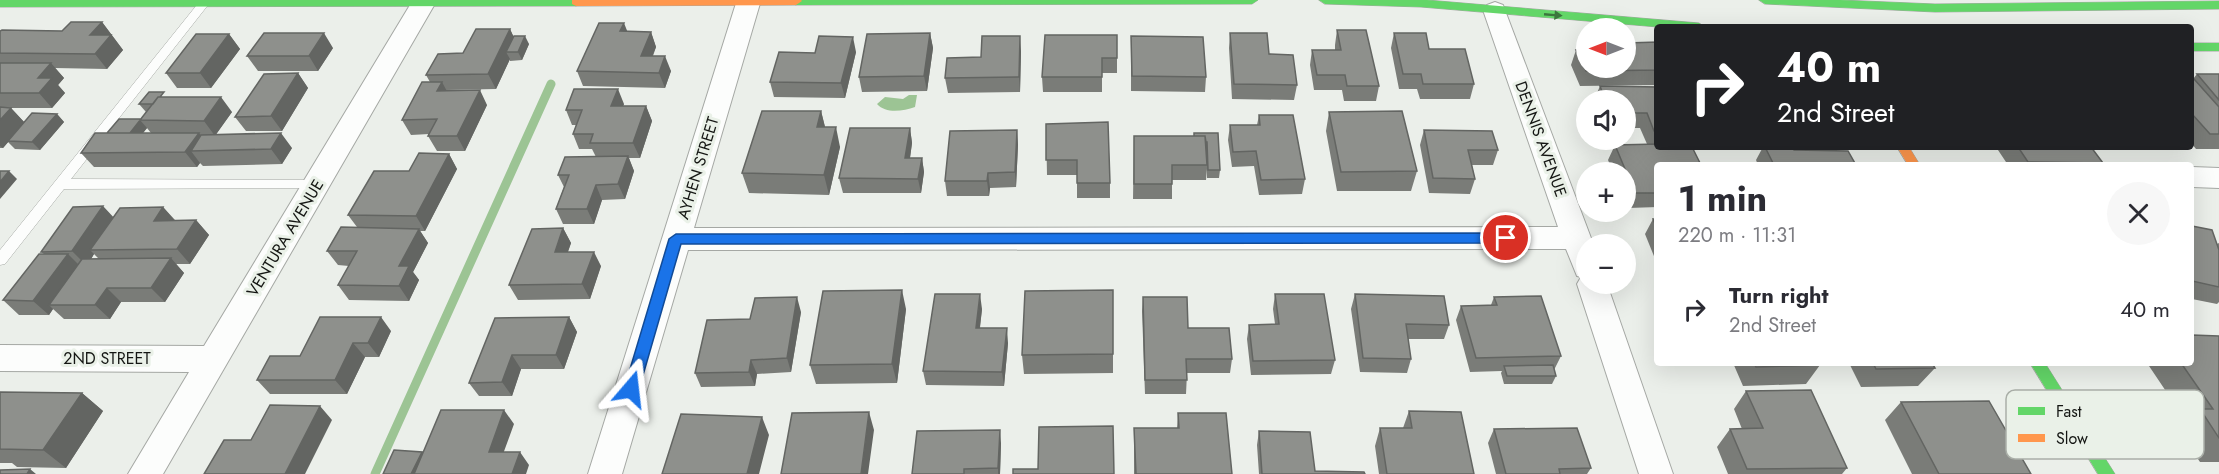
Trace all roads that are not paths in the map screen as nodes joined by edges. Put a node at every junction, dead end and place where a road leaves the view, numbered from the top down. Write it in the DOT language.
graph roads {
  1 [pos="749,0"];
  2 [pos="1252,0"];
  3 [pos="1325,0"];
  4 [pos="1765,0"];
  5 [pos="154,1"];
  6 [pos="424,2"];
  7 [pos="1816,2"];
  8 [pos="0,3"];
  9 [pos="204,3"];
  10 [pos="2131,3"];
  11 [pos="2219,5"];
  12 [pos="1495,10"];
  13 [pos="1825,20"];
  14 [pos="1663,24"];
  15 [pos="2194,47"];
  16 [pos="2219,47"];
  17 [pos="2194,177"];
  18 [pos="2219,178"];
  19 [pos="60,184"];
  20 [pos="316,185"];
  21 [pos="1576,235"];
  22 [pos="1576,238"];
  23 [pos="676,239"];
  24 [pos="0,260"];
  25 [pos="1595,294"];
  26 [pos="0,358"];
  27 [pos="213,359"];
  28 [pos="2039,366"];
  29 [pos="2054,390"];
  30 [pos="2098,459"];
  31 [pos="145,474"];
  32 [pos="606,474"];
  33 [pos="1656,474"];
  34 [pos="2107,474"];
  1 -- 2 [label="main road"];
  1 -- 6 [label="main road"];
  1 -- 23 [label="street, AYHEN STREET"];
  3 -- 12 [label="main road"];
  4 -- 7 [label="main road"];
  5 -- 8 [label="main road"];
  5 -- 9 [label="main road"];
  6 -- 9 [label="main road"];
  6 -- 20 [label="street, VENTURA AVENUE"];
  7 -- 10 [label="main road"];
  7 -- 13 [label="main road"];
  9 -- 19 [label="lane"];
  10 -- 11 [label="main road"];
  12 -- 14 [label="main road, one-way"];
  12 -- 21 [label="street, DENNIS AVENUE"];
  15 -- 16 [label="main road"];
  17 -- 18 [label="street"];
  19 -- 20 [label="lane"];
  19 -- 24 [label="lane"];
  20 -- 27 [label="street, VENTURA AVENUE"];
  22 -- 23 [label="street"];
  23 -- 32 [label="street, AYHEN STREET"];
  25 -- 33 [label="street"];
  26 -- 27 [label="street, 2ND STREET"];
  27 -- 31 [label="street, VENTURA AVENUE"];
  28 -- 29 [label="main road"];
  30 -- 34 [label="main road"];
}
